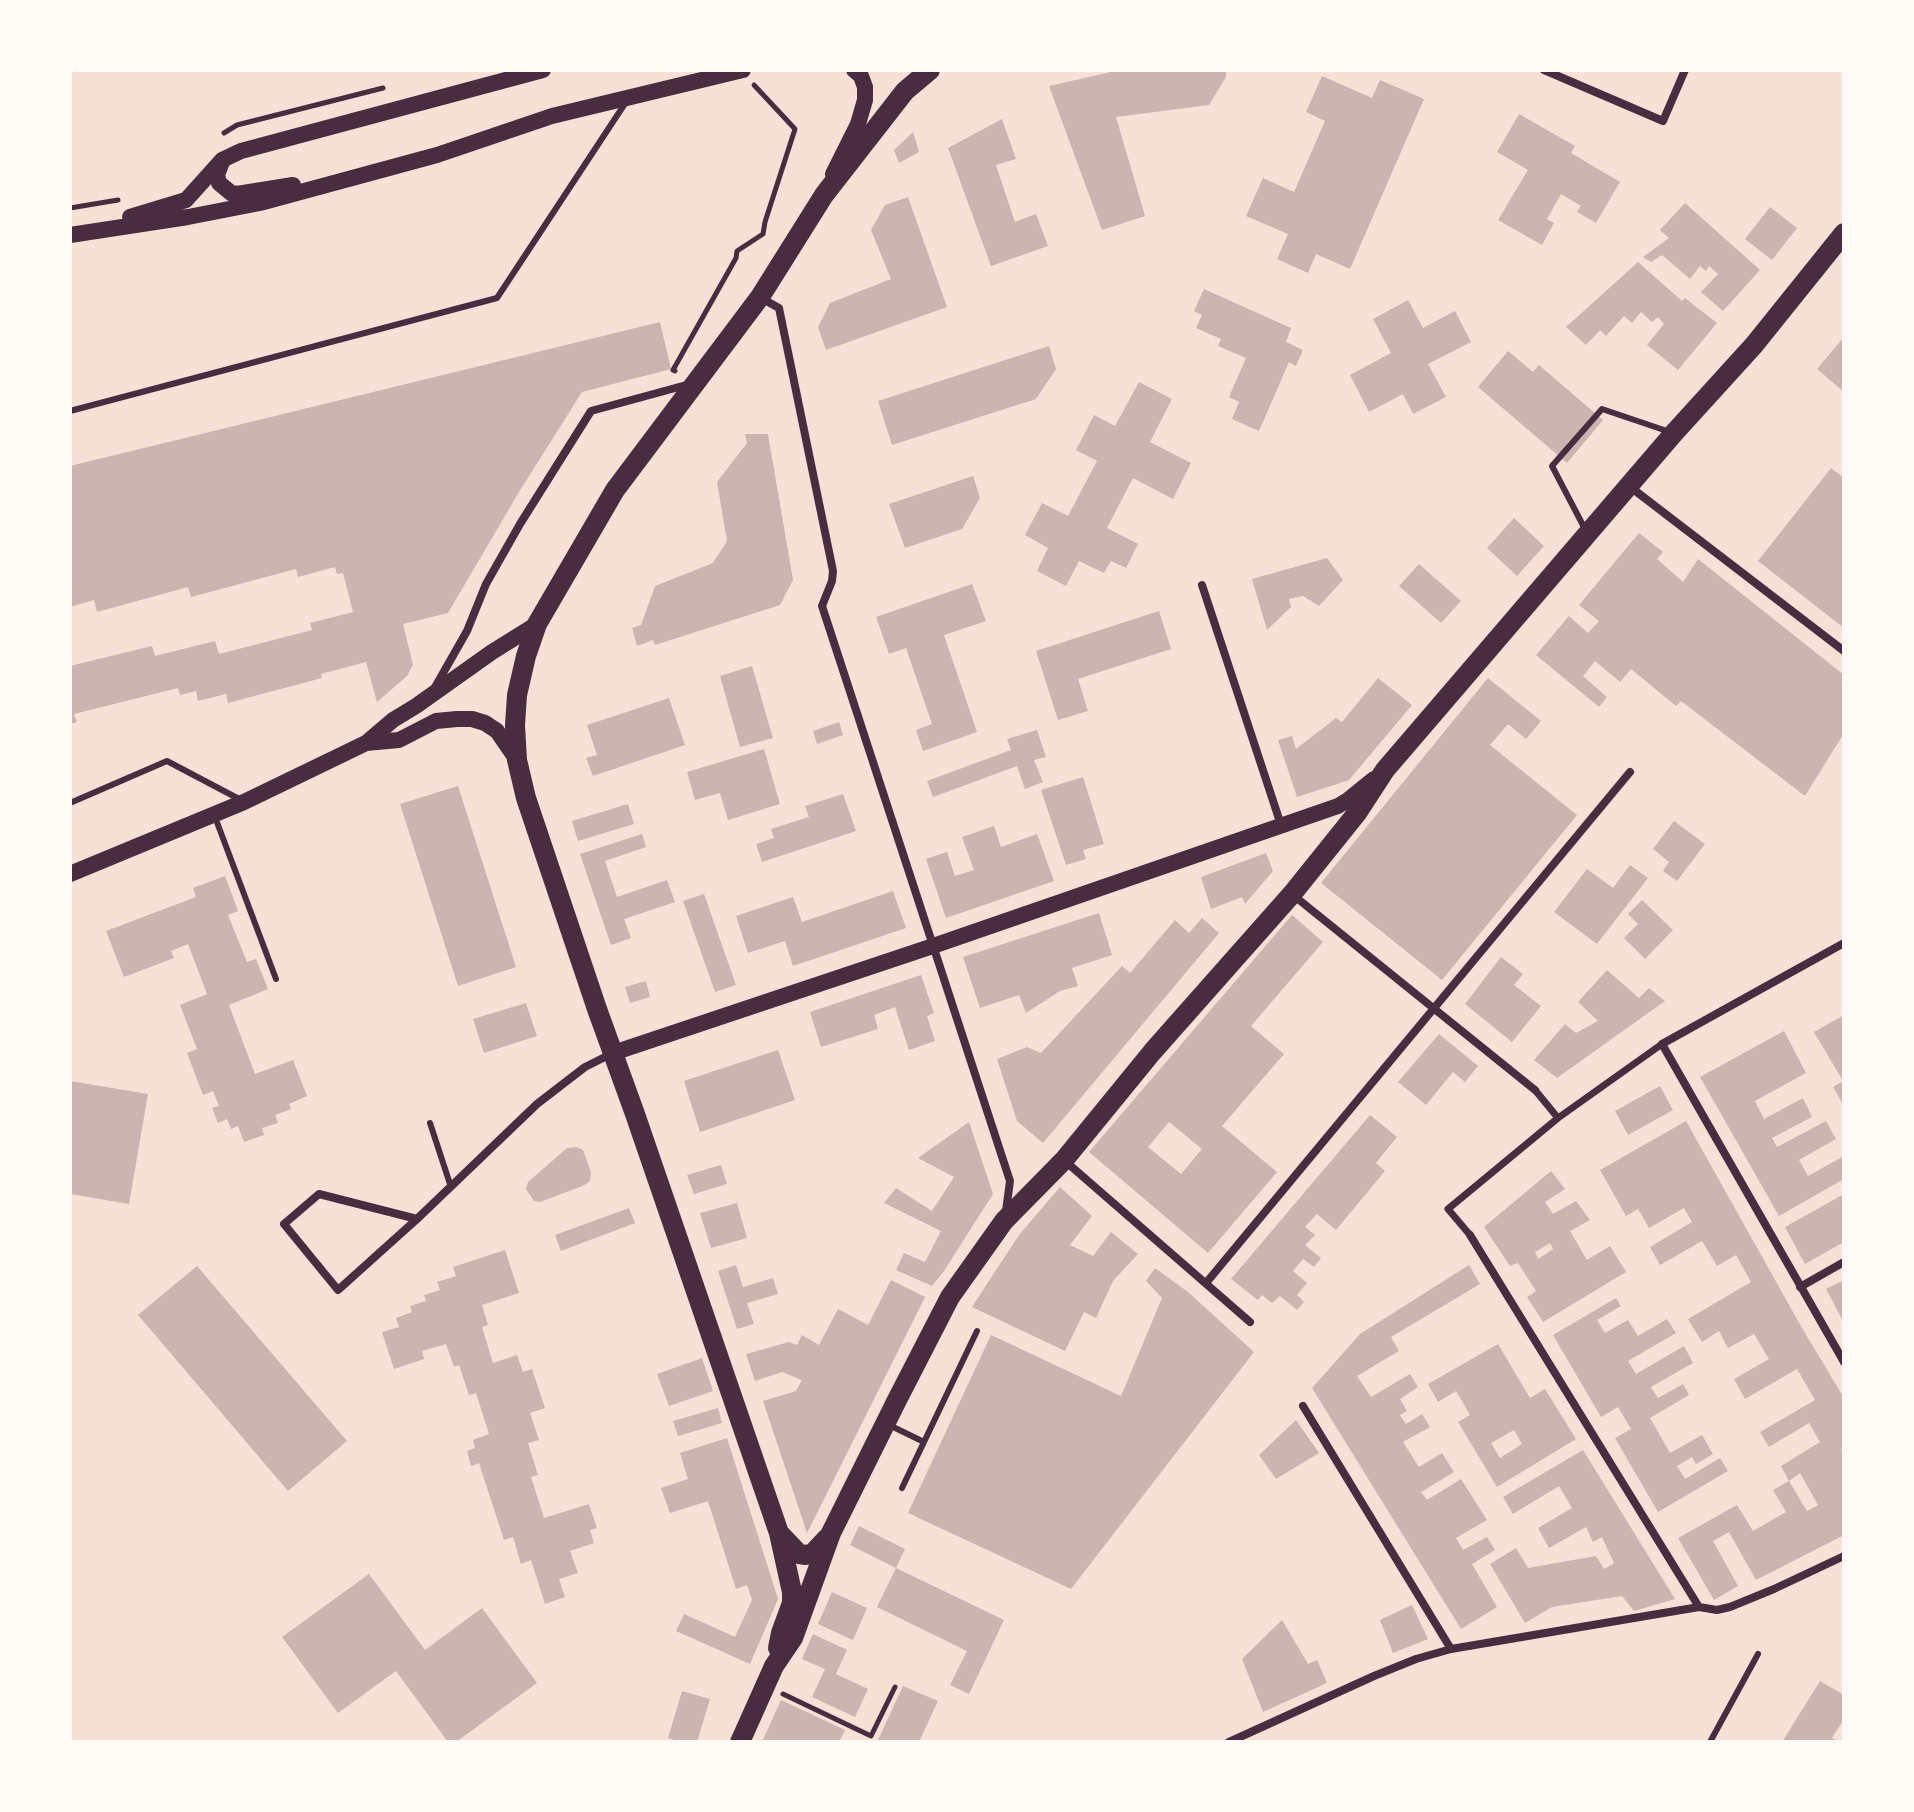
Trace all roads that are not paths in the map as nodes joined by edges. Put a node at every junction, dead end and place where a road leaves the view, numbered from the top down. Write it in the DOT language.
graph roads {
  1 [pos="543,70"];
  2 [pos="854,70"];
  3 [pos="930,70"];
  4 [pos="1544,70"];
  5 [pos="1685,70"];
  6 [pos="745,74"];
  7 [pos="630,96"];
  8 [pos="222,160"];
  9 [pos="368,173"];
  10 [pos="824,195"];
  11 [pos="1844,233"];
  12 [pos="71,234"];
  13 [pos="760,297"];
  14 [pos="695,383"];
  15 [pos="70,411"];
  16 [pos="1674,433"];
  17 [pos="1629,486"];
  18 [pos="1587,534"];
  19 [pos="1202,585"];
  20 [pos="537,624"];
  21 [pos="1844,651"];
  22 [pos="430,697"];
  23 [pos="366,743"];
  24 [pos="517,760"];
  25 [pos="1385,770"];
  26 [pos="1630,772"];
  27 [pos="244,802"];
  28 [pos="70,803"];
  29 [pos="214,814"];
  30 [pos="1281,826"];
  31 [pos="70,874"];
  32 [pos="1292,894"];
  33 [pos="1844,943"];
  34 [pos="933,946"];
  35 [pos="276,979"];
  36 [pos="1435,1009"];
  37 [pos="1662,1044"];
  38 [pos="613,1053"];
  39 [pos="1535,1090"];
  40 [pos="1558,1118"];
  41 [pos="430,1123"];
  42 [pos="1064,1160"];
  43 [pos="451,1187"];
  44 [pos="417,1219"];
  45 [pos="1004,1221"];
  46 [pos="1470,1235"];
  47 [pos="1844,1262"];
  48 [pos="1206,1283"];
  49 [pos="1800,1287"];
  50 [pos="1250,1322"];
  51 [pos="977,1331"];
  52 [pos="1844,1362"];
  53 [pos="1303,1406"];
  54 [pos="886,1424"];
  55 [pos="924,1442"];
  56 [pos="902,1488"];
  57 [pos="779,1533"];
  58 [pos="831,1533"];
  59 [pos="1844,1556"];
  60 [pos="1699,1607"];
  61 [pos="1451,1649"];
  62 [pos="1758,1654"];
  63 [pos="774,1666"];
  64 [pos="740,1742"];
  65 [pos="1229,1742"];
  66 [pos="1710,1742"];
  1 -- 8 [label="main road"];
  2 -- 10 [label="main road"];
  3 -- 10 [label="main road"];
  4 -- 5 [label="street"];
  6 -- 7 [label="main road"];
  7 -- 9 [label="main road"];
  7 -- 15 [label="lane"];
  8 -- 9 [label="main road"];
  8 -- 12 [label="main road"];
  9 -- 12 [label="main road"];
  10 -- 13 [label="main road"];
  11 -- 16 [label="main road"];
  13 -- 14 [label="main road"];
  13 -- 34 [label="street"];
  14 -- 20 [label="main road"];
  14 -- 22 [label="street"];
  16 -- 17 [label="main road"];
  16 -- 18 [label="lane"];
  17 -- 18 [label="main road"];
  17 -- 21 [label="street"];
  18 -- 25 [label="main road"];
  19 -- 30 [label="street"];
  20 -- 22 [label="main road"];
  20 -- 24 [label="main road"];
  22 -- 23 [label="main road"];
  23 -- 24 [label="main road"];
  23 -- 27 [label="main road"];
  24 -- 38 [label="main road"];
  25 -- 30 [label="main road"];
  25 -- 32 [label="main road"];
  26 -- 36 [label="street"];
  27 -- 28 [label="lane"];
  27 -- 29 [label="main road"];
  29 -- 31 [label="main road"];
  29 -- 35 [label="lane"];
  30 -- 34 [label="main road"];
  32 -- 36 [label="street"];
  32 -- 42 [label="main road"];
  33 -- 37 [label="street"];
  34 -- 38 [label="main road"];
  34 -- 45 [label="street"];
  36 -- 39 [label="street"];
  36 -- 48 [label="street"];
  37 -- 40 [label="street"];
  37 -- 49 [label="street"];
  38 -- 43 [label="street"];
  38 -- 57 [label="main road"];
  39 -- 40 [label="street"];
  40 -- 46 [label="street"];
  41 -- 43 [label="lane"];
  42 -- 45 [label="main road"];
  42 -- 48 [label="street"];
  43 -- 44 [label="street"];
  44 -- 44 [label="street"];
  45 -- 54 [label="main road"];
  46 -- 60 [label="street"];
  47 -- 49 [label="street"];
  48 -- 50 [label="street"];
  49 -- 52 [label="street"];
  51 -- 55 [label="lane"];
  53 -- 61 [label="street"];
  54 -- 55 [label="lane"];
  54 -- 58 [label="main road"];
  55 -- 56 [label="lane"];
  57 -- 58 [label="main road"];
  57 -- 63 [label="main road"];
  58 -- 63 [label="main road"];
  59 -- 60 [label="street"];
  60 -- 61 [label="street"];
  61 -- 65 [label="street"];
  62 -- 66 [label="lane"];
  63 -- 64 [label="main road"];
}
